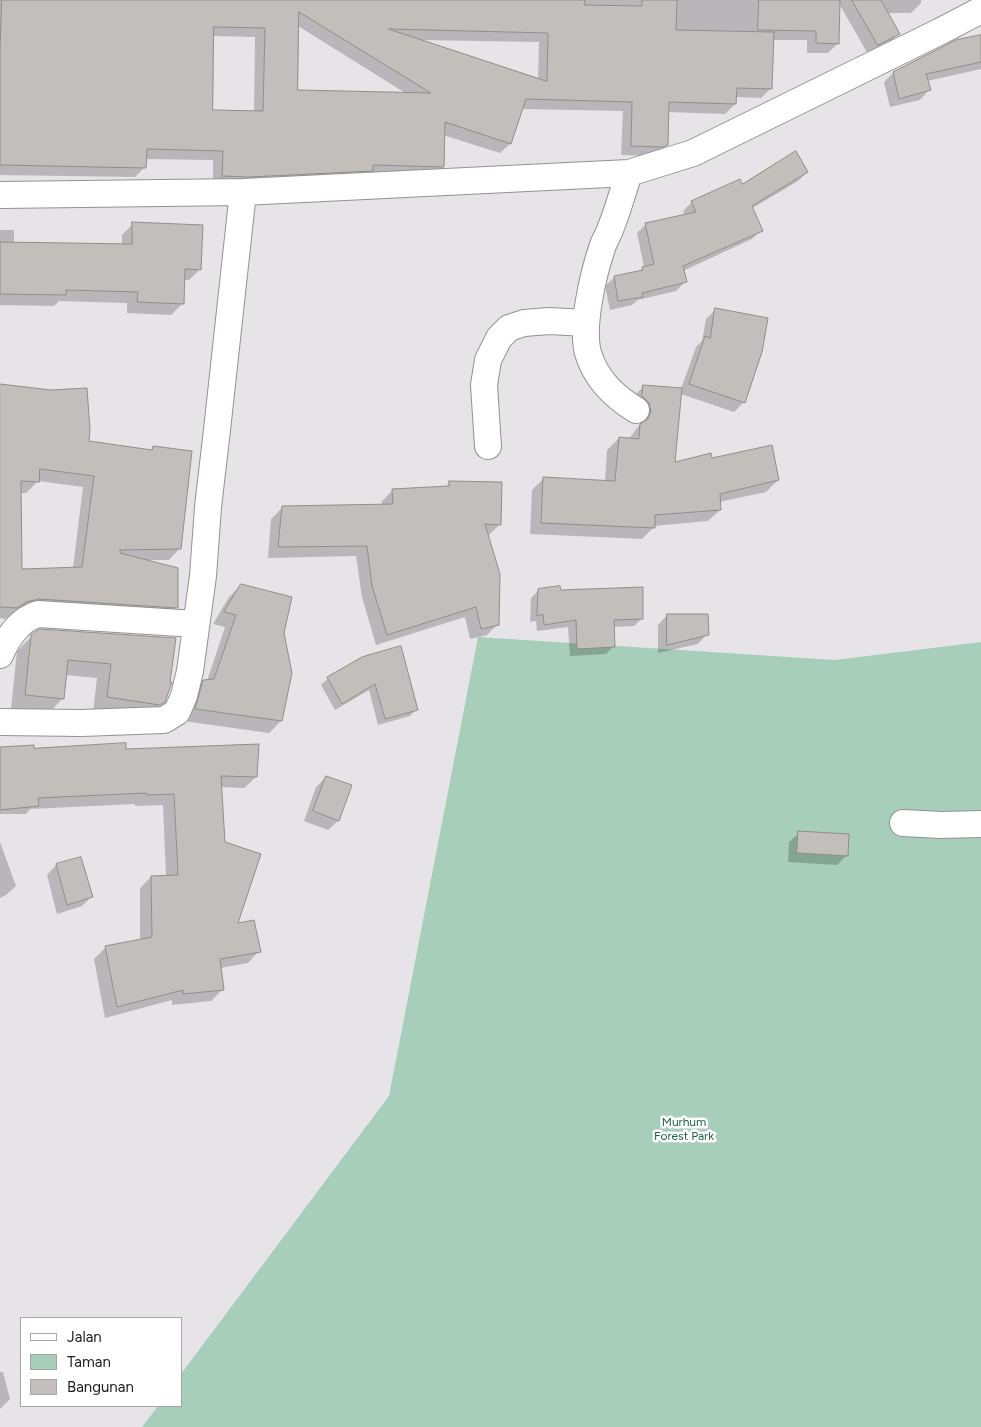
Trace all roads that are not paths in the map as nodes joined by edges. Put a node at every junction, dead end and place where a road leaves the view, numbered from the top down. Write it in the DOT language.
graph roads {
  1 [pos="981,10"];
  2 [pos="629,173"];
  3 [pos="242,192"];
  4 [pos="0,195"];
  5 [pos="586,324"];
  6 [pos="636,410"];
  7 [pos="488,446"];
  8 [pos="196,624"];
  9 [pos="0,655"];
  10 [pos="0,722"];
  11 [pos="902,823"];
  12 [pos="981,824"];
  1 -- 2 [label="street"];
  2 -- 3 [label="street"];
  2 -- 5 [label="street"];
  3 -- 4 [label="street"];
  3 -- 8 [label="street"];
  5 -- 6 [label="street"];
  5 -- 7 [label="street"];
  8 -- 9 [label="street"];
  8 -- 10 [label="street"];
  11 -- 12 [label="street"];
}
